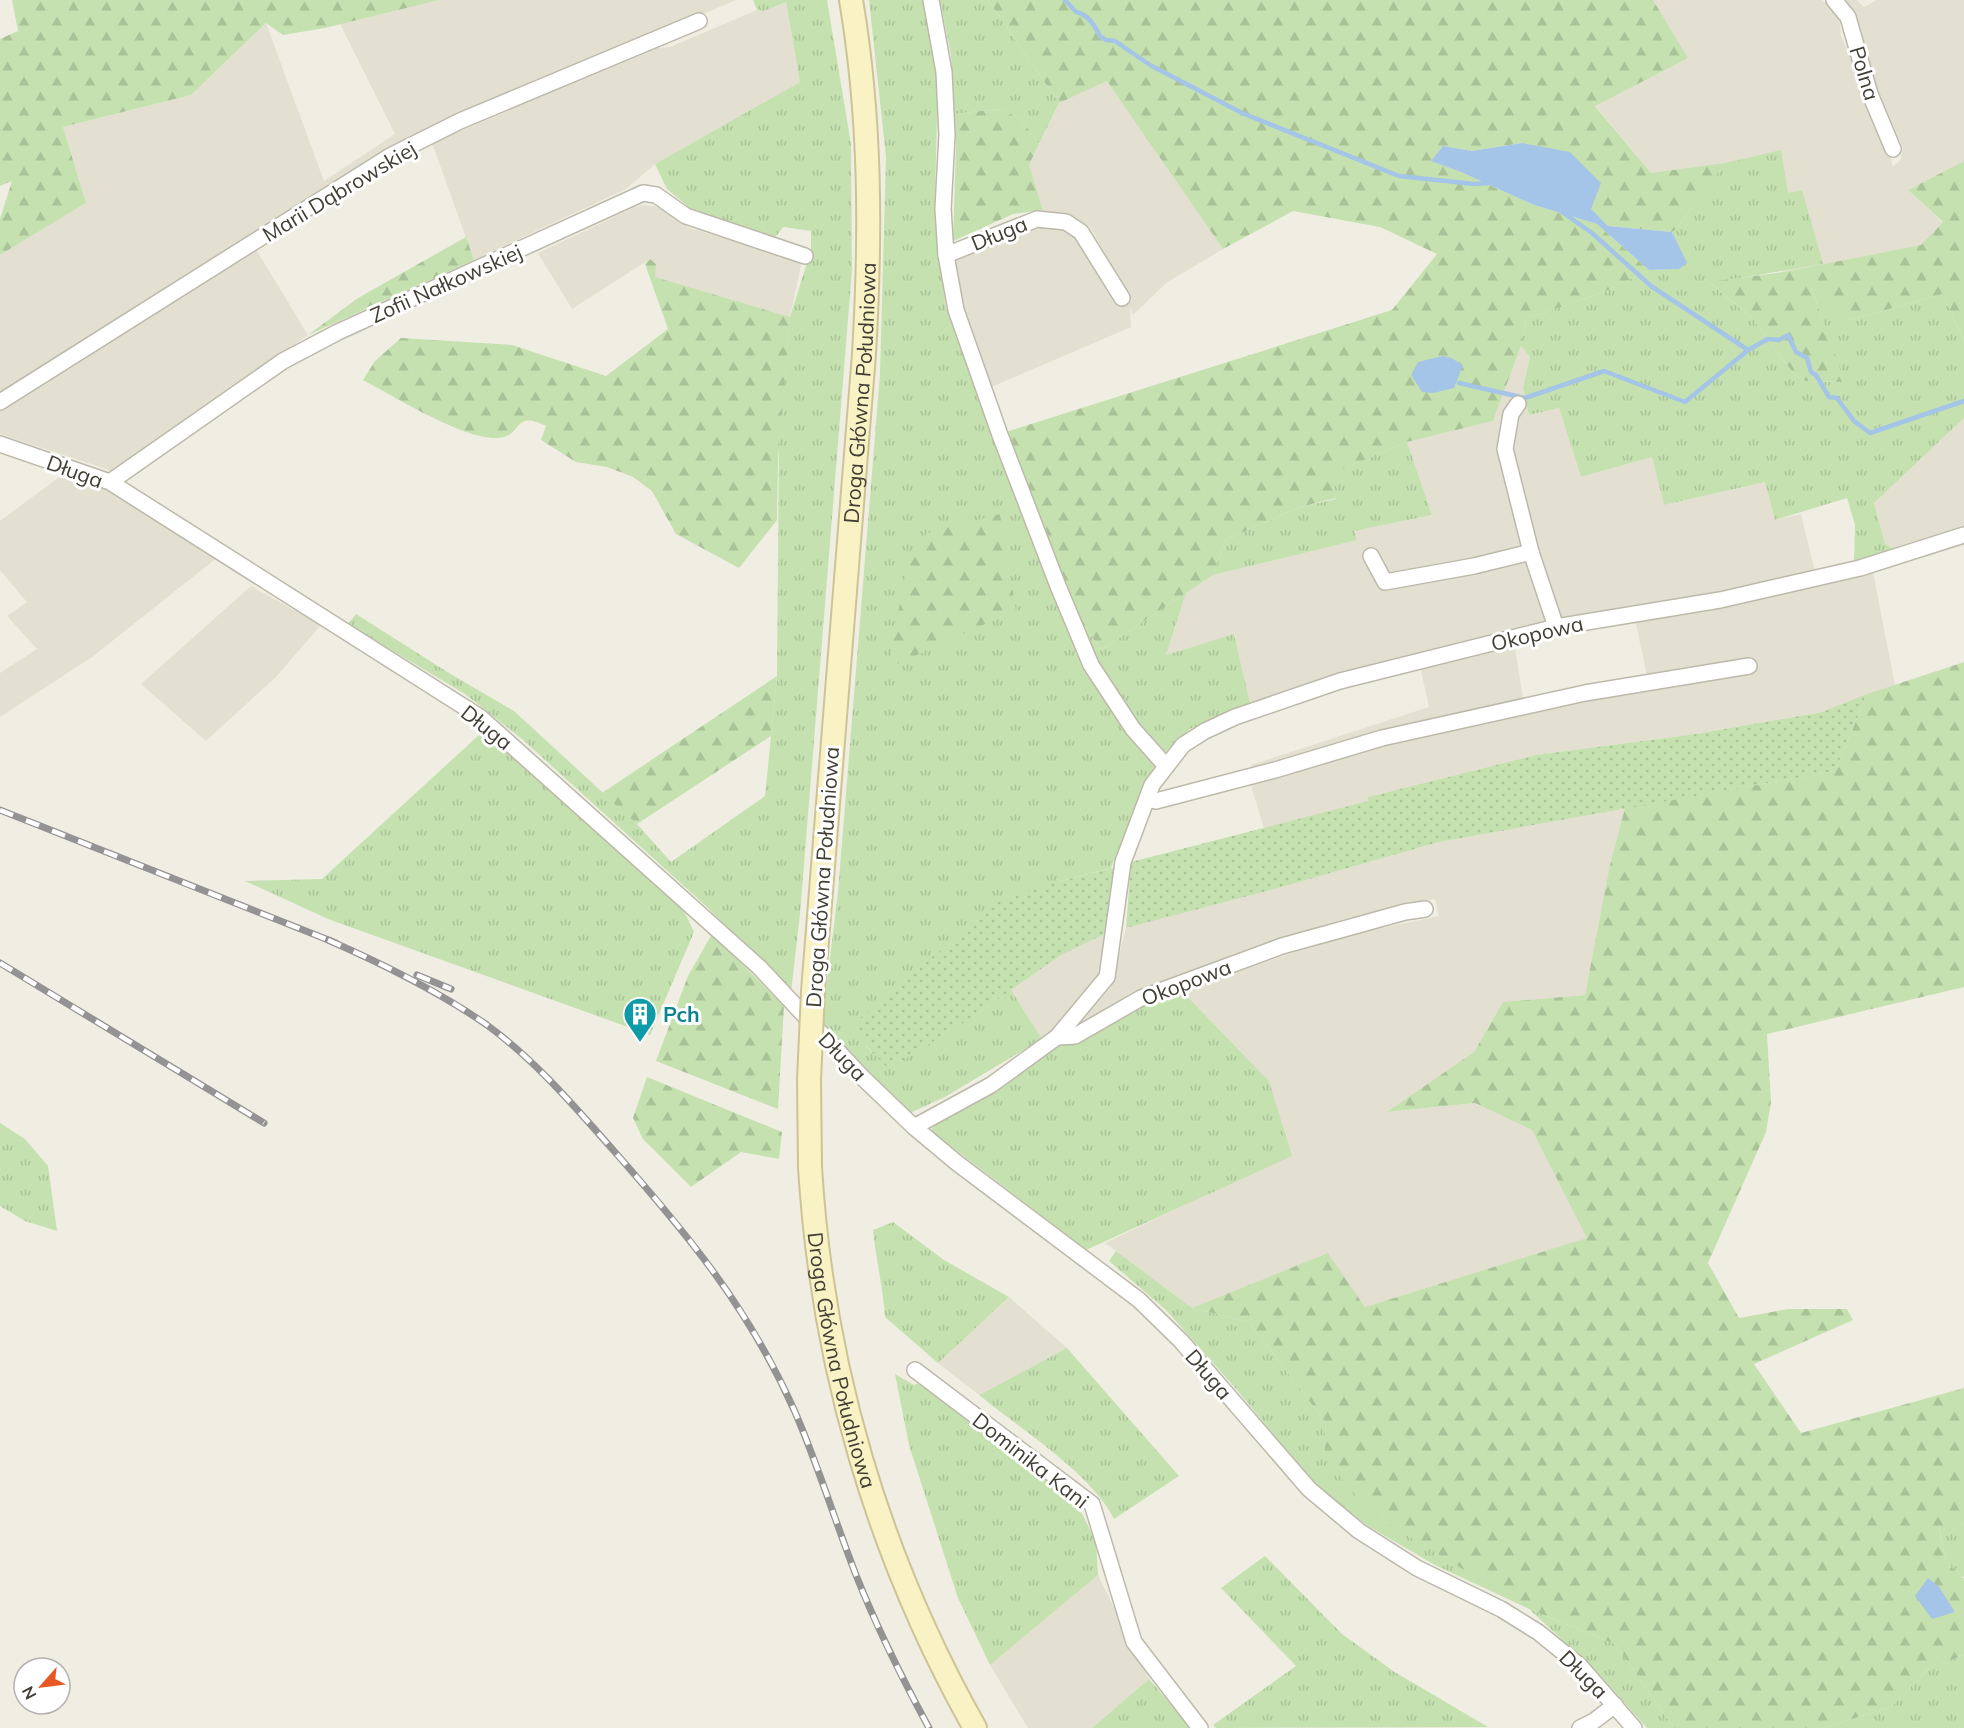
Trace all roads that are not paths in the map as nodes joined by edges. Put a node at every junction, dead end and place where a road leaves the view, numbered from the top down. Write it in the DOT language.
graph roads {
  1 [pos="851,0"];
  2 [pos="931,0"];
  3 [pos="1834,0"];
  4 [pos="699,21"];
  5 [pos="1893,149"];
  6 [pos="946,255"];
  7 [pos="805,256"];
  8 [pos="1122,298"];
  9 [pos="0,402"];
  10 [pos="1518,405"];
  11 [pos="0,444"];
  12 [pos="110,482"];
  13 [pos="1964,535"];
  14 [pos="1531,552"];
  15 [pos="1371,556"];
  16 [pos="1556,627"];
  17 [pos="1749,666"];
  18 [pos="1166,766"];
  19 [pos="1147,799"];
  20 [pos="1425,909"];
  21 [pos="1058,1037"];
  22 [pos="914,1127"];
  23 [pos="915,1370"];
  24 [pos="1615,1705"];
  25 [pos="975,1728"];
  26 [pos="1200,1728"];
  27 [pos="1580,1728"];
  28 [pos="1634,1728"];
  1 -- 25 [label="main road, Droga Główna Południowa, bridge"];
  2 -- 6 [label="street"];
  3 -- 5 [label="street, Polna"];
  4 -- 9 [label="street, Marii Dąbrowskiej"];
  6 -- 8 [label="street, Długa"];
  6 -- 18 [label="street"];
  7 -- 12 [label="street, Zofii Nałkowskiej"];
  10 -- 14 [label="street"];
  11 -- 12 [label="street, Długa"];
  12 -- 22 [label="street, Długa"];
  13 -- 16 [label="street, Okopowa"];
  14 -- 15 [label="street"];
  14 -- 16 [label="street"];
  16 -- 18 [label="street, Okopowa"];
  17 -- 19 [label="street"];
  18 -- 19 [label="street, Okopowa"];
  19 -- 21 [label="street, Okopowa"];
  20 -- 21 [label="street, Okopowa"];
  21 -- 22 [label="street, Okopowa"];
  22 -- 24 [label="street, Długa"];
  23 -- 26 [label="street, Dominika Kani"];
  24 -- 27 [label="street"];
  24 -- 28 [label="street, Długa"];
}
